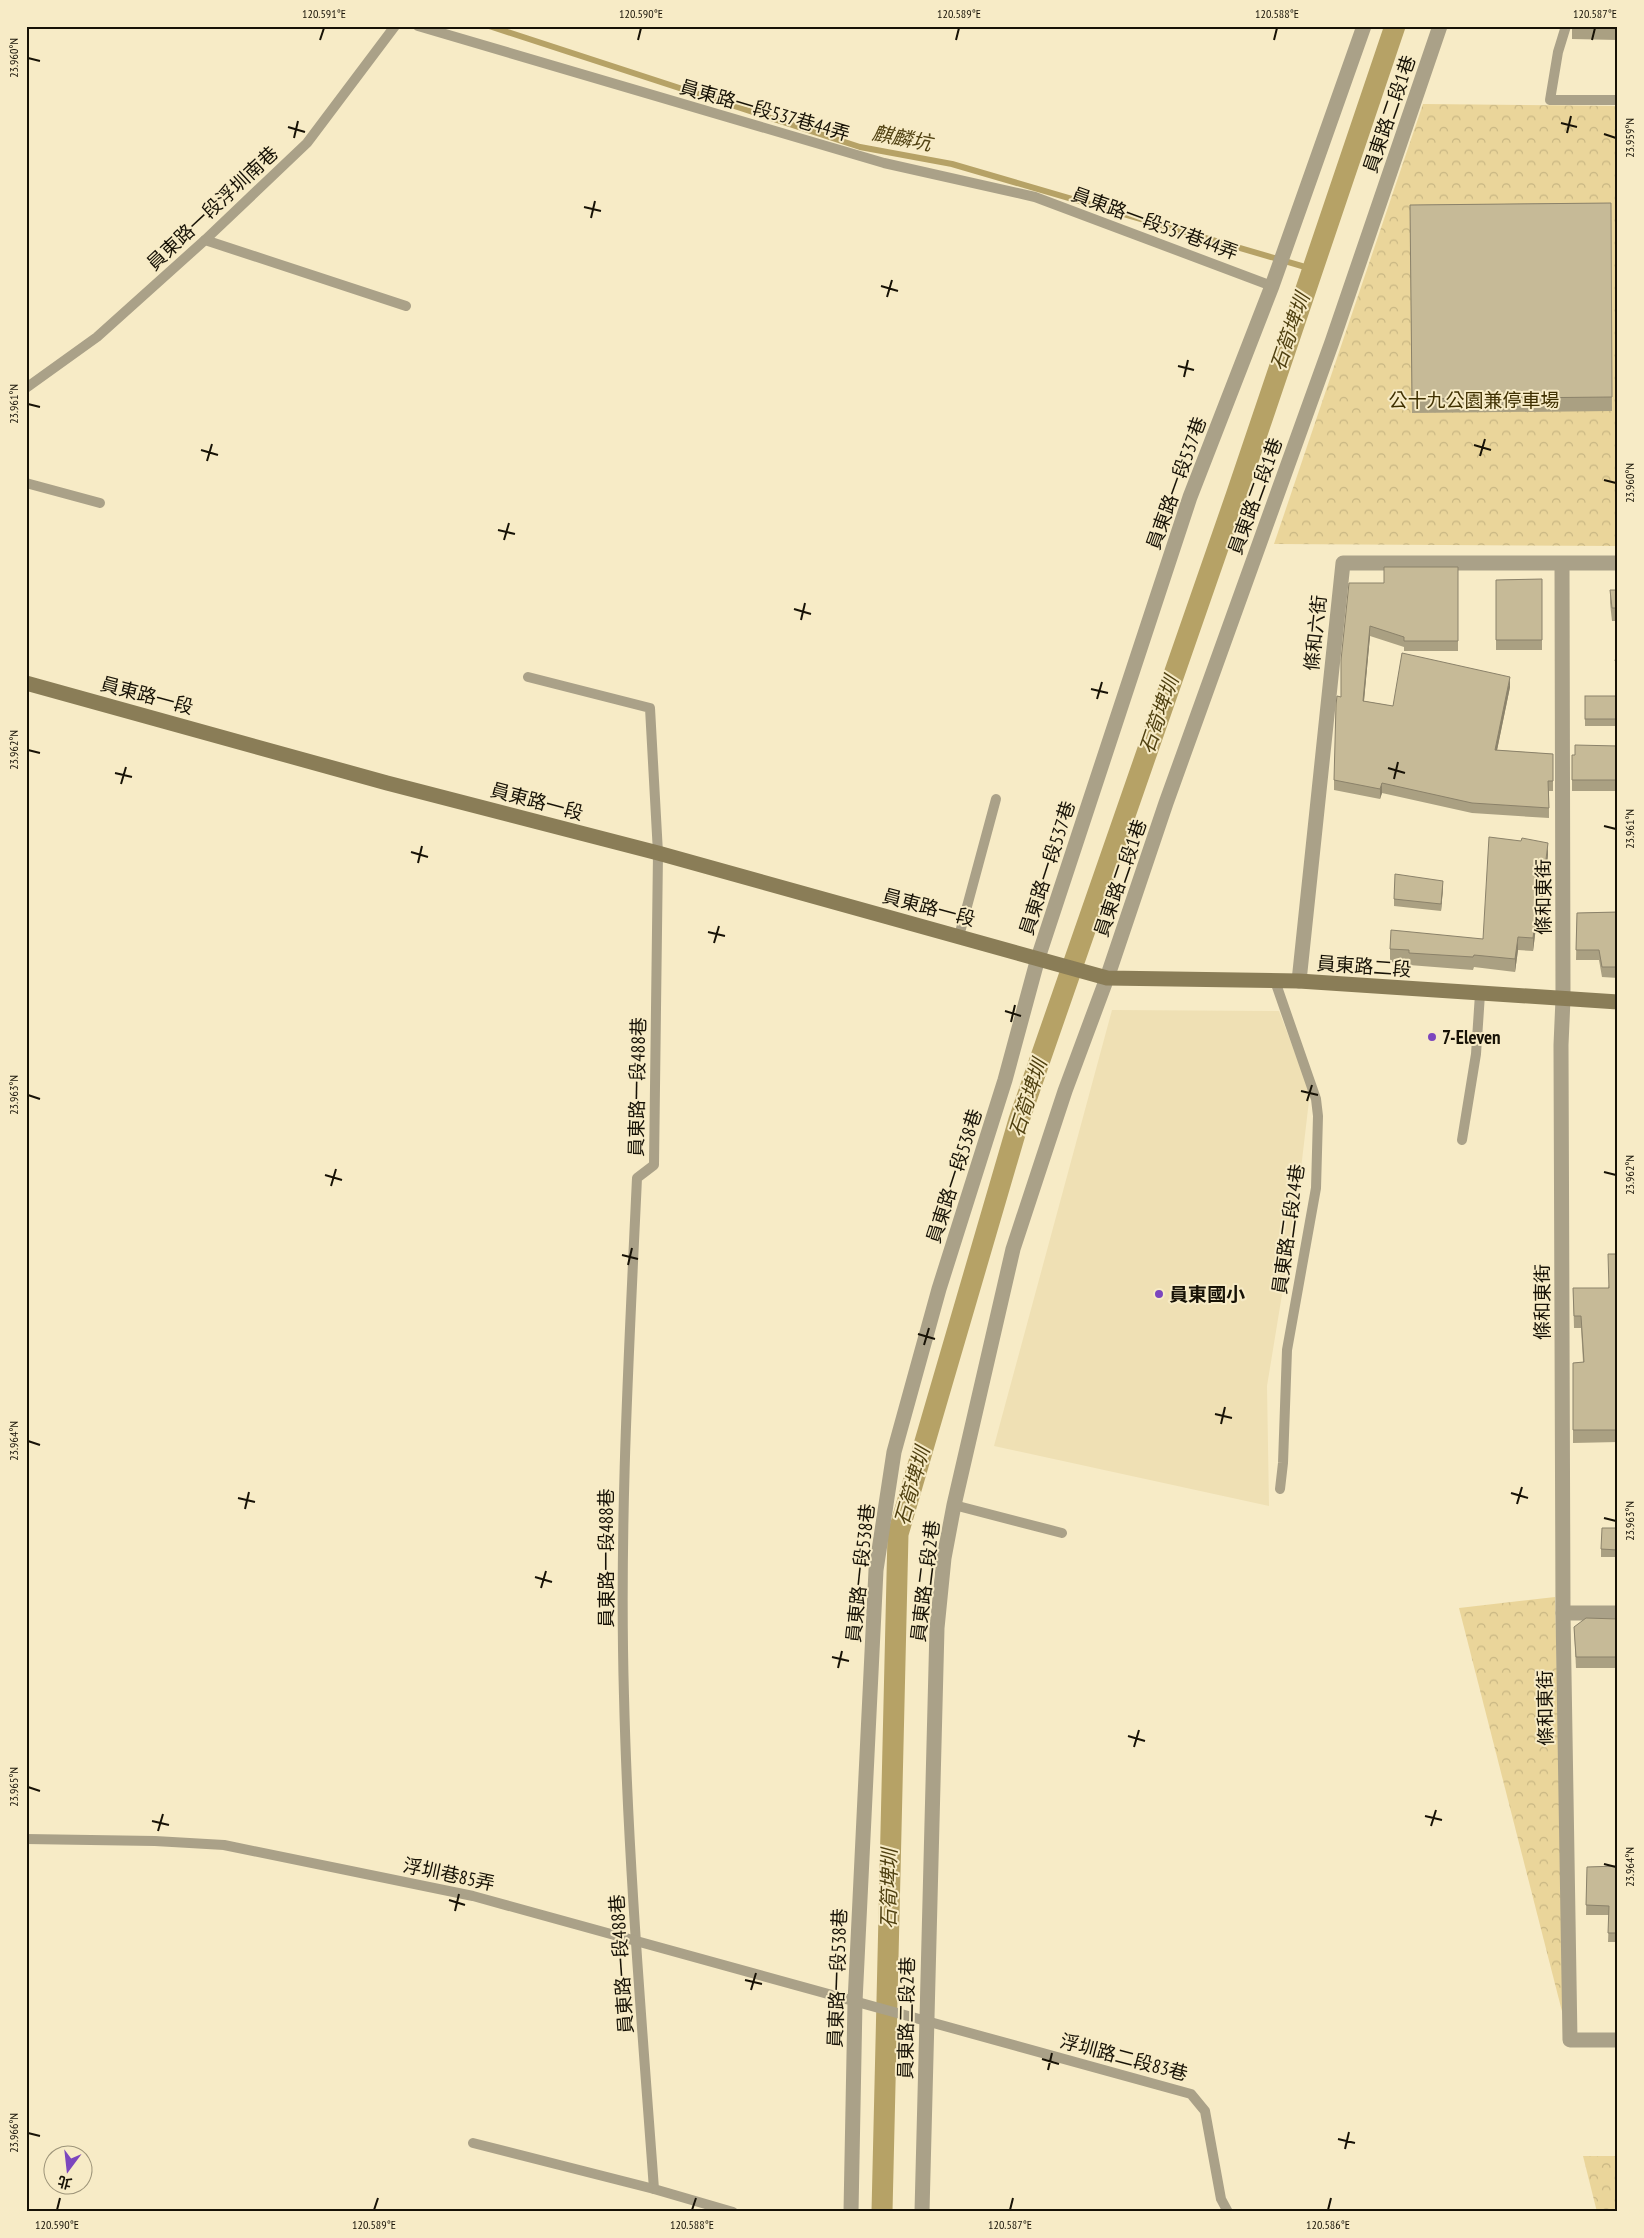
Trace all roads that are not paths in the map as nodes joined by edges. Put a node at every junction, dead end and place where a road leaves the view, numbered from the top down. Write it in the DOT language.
graph roads {
  1 [pos="395,26"];
  2 [pos="418,26"];
  3 [pos="1364,26"];
  4 [pos="1440,26"];
  5 [pos="1566,26"];
  6 [pos="1618,100"];
  7 [pos="205,240"];
  8 [pos="1272,286"];
  9 [pos="406,306"];
  10 [pos="26,388"];
  11 [pos="26,483"];
  12 [pos="100,503"];
  13 [pos="1618,563"];
  14 [pos="1562,564"];
  15 [pos="528,677"];
  16 [pos="26,683"];
  17 [pos="996,799"];
  18 [pos="658,853"];
  19 [pos="959,936"];
  20 [pos="1038,958"];
  21 [pos="1107,978"];
  22 [pos="1275,981"];
  23 [pos="1299,981"];
  24 [pos="1480,994"];
  25 [pos="1563,999"];
  26 [pos="1618,1002"];
  27 [pos="1462,1140"];
  28 [pos="1280,1489"];
  29 [pos="954,1505"];
  30 [pos="1062,1533"];
  31 [pos="1563,1613"];
  32 [pos="1618,1613"];
  33 [pos="26,1839"];
  34 [pos="636,1942"];
  35 [pos="855,2002"];
  36 [pos="926,2021"];
  37 [pos="1618,2040"];
  38 [pos="473,2143"];
  39 [pos="654,2189"];
  40 [pos="733,2212"];
  41 [pos="850,2212"];
  42 [pos="922,2212"];
  43 [pos="1228,2212"];
  1 -- 7 [label="lane, 員東路一段浮圳南巷"];
  2 -- 8 [label="lane, 員東路一段537巷44弄"];
  3 -- 8 [label="street, 員東路一段537巷"];
  4 -- 21 [label="street, 員東路二段1巷"];
  5 -- 6 [label="lane"];
  7 -- 9 [label="lane"];
  7 -- 10 [label="lane, 員東路一段浮圳南巷"];
  8 -- 20 [label="street, 員東路一段537巷"];
  11 -- 12 [label="lane"];
  13 -- 14 [label="street, 條和六街"];
  14 -- 23 [label="street, 條和六街"];
  14 -- 25 [label="street, 條和東街"];
  15 -- 18 [label="lane"];
  16 -- 18 [label="main road, 員東路一段"];
  17 -- 19 [label="lane"];
  18 -- 19 [label="main road, 員東路一段"];
  18 -- 34 [label="lane, 員東路一段488巷"];
  19 -- 20 [label="main road, 員東路一段"];
  20 -- 21 [label="main road, 員東路一段"];
  20 -- 35 [label="street, 員東路一段538巷"];
  21 -- 22 [label="main road, 員東路二段"];
  21 -- 29 [label="street, 員東路二段2巷"];
  22 -- 23 [label="main road, 員東路二段"];
  22 -- 28 [label="lane, 員東路二段24巷"];
  23 -- 24 [label="main road, 員東路二段"];
  24 -- 25 [label="main road, 員東路二段"];
  24 -- 27 [label="lane"];
  25 -- 26 [label="main road, 員東路二段"];
  25 -- 31 [label="street, 條和東街"];
  29 -- 30 [label="lane"];
  29 -- 36 [label="street, 員東路二段2巷"];
  31 -- 32 [label="street"];
  31 -- 37 [label="street, 條和東街"];
  33 -- 34 [label="lane, 浮圳巷85弄"];
  34 -- 35 [label="lane, 浮圳巷85弄"];
  34 -- 39 [label="lane, 員東路一段488巷"];
  35 -- 36 [label="lane, 浮圳路二段83巷"];
  35 -- 41 [label="street, 員東路一段538巷"];
  36 -- 42 [label="street, 員東路二段2巷"];
  36 -- 43 [label="lane, 浮圳路二段83巷"];
  38 -- 39 [label="lane"];
  39 -- 40 [label="lane"];
}
